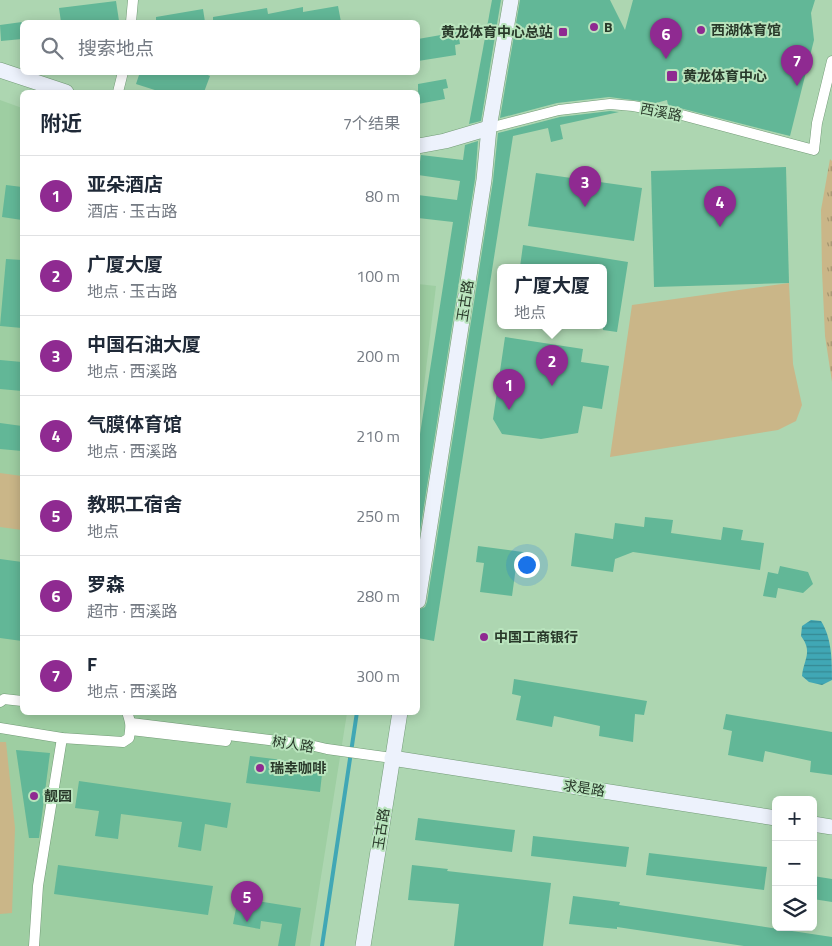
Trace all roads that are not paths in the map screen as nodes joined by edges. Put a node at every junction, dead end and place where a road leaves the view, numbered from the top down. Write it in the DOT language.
graph roads {
  1 [pos="133,0"];
  2 [pos="511,0"];
  3 [pos="131,20"];
  4 [pos="832,61"];
  5 [pos="0,70"];
  6 [pos="121,75"];
  7 [pos="60,90"];
  8 [pos="118,90"];
  9 [pos="489,128"];
  10 [pos="420,146"];
  11 [pos="420,588"];
  12 [pos="20,701"];
  13 [pos="0,702"];
  14 [pos="128,715"];
  15 [pos="399,715"];
  16 [pos="131,726"];
  17 [pos="0,728"];
  18 [pos="62,738"];
  19 [pos="392,758"];
  20 [pos="772,817"];
  21 [pos="817,825"];
  22 [pos="832,827"];
  23 [pos="34,946"];
  24 [pos="363,946"];
  1 -- 3 [label="street"];
  2 -- 9 [label="main road, 玉古路"];
  4 -- 9 [label="street, 西溪路"];
  5 -- 7 [label="main road"];
  6 -- 8 [label="street"];
  9 -- 10 [label="main road, 西溪路"];
  9 -- 11 [label="main road, 玉古路"];
  12 -- 13 [label="street"];
  14 -- 16 [label="street"];
  15 -- 19 [label="main road, 玉古路"];
  16 -- 18 [label="street"];
  16 -- 19 [label="street, 树人路"];
  17 -- 18 [label="street"];
  18 -- 23 [label="street"];
  19 -- 20 [label="main road, 求是路"];
  19 -- 24 [label="main road, 玉古路"];
  21 -- 22 [label="main road"];
}
